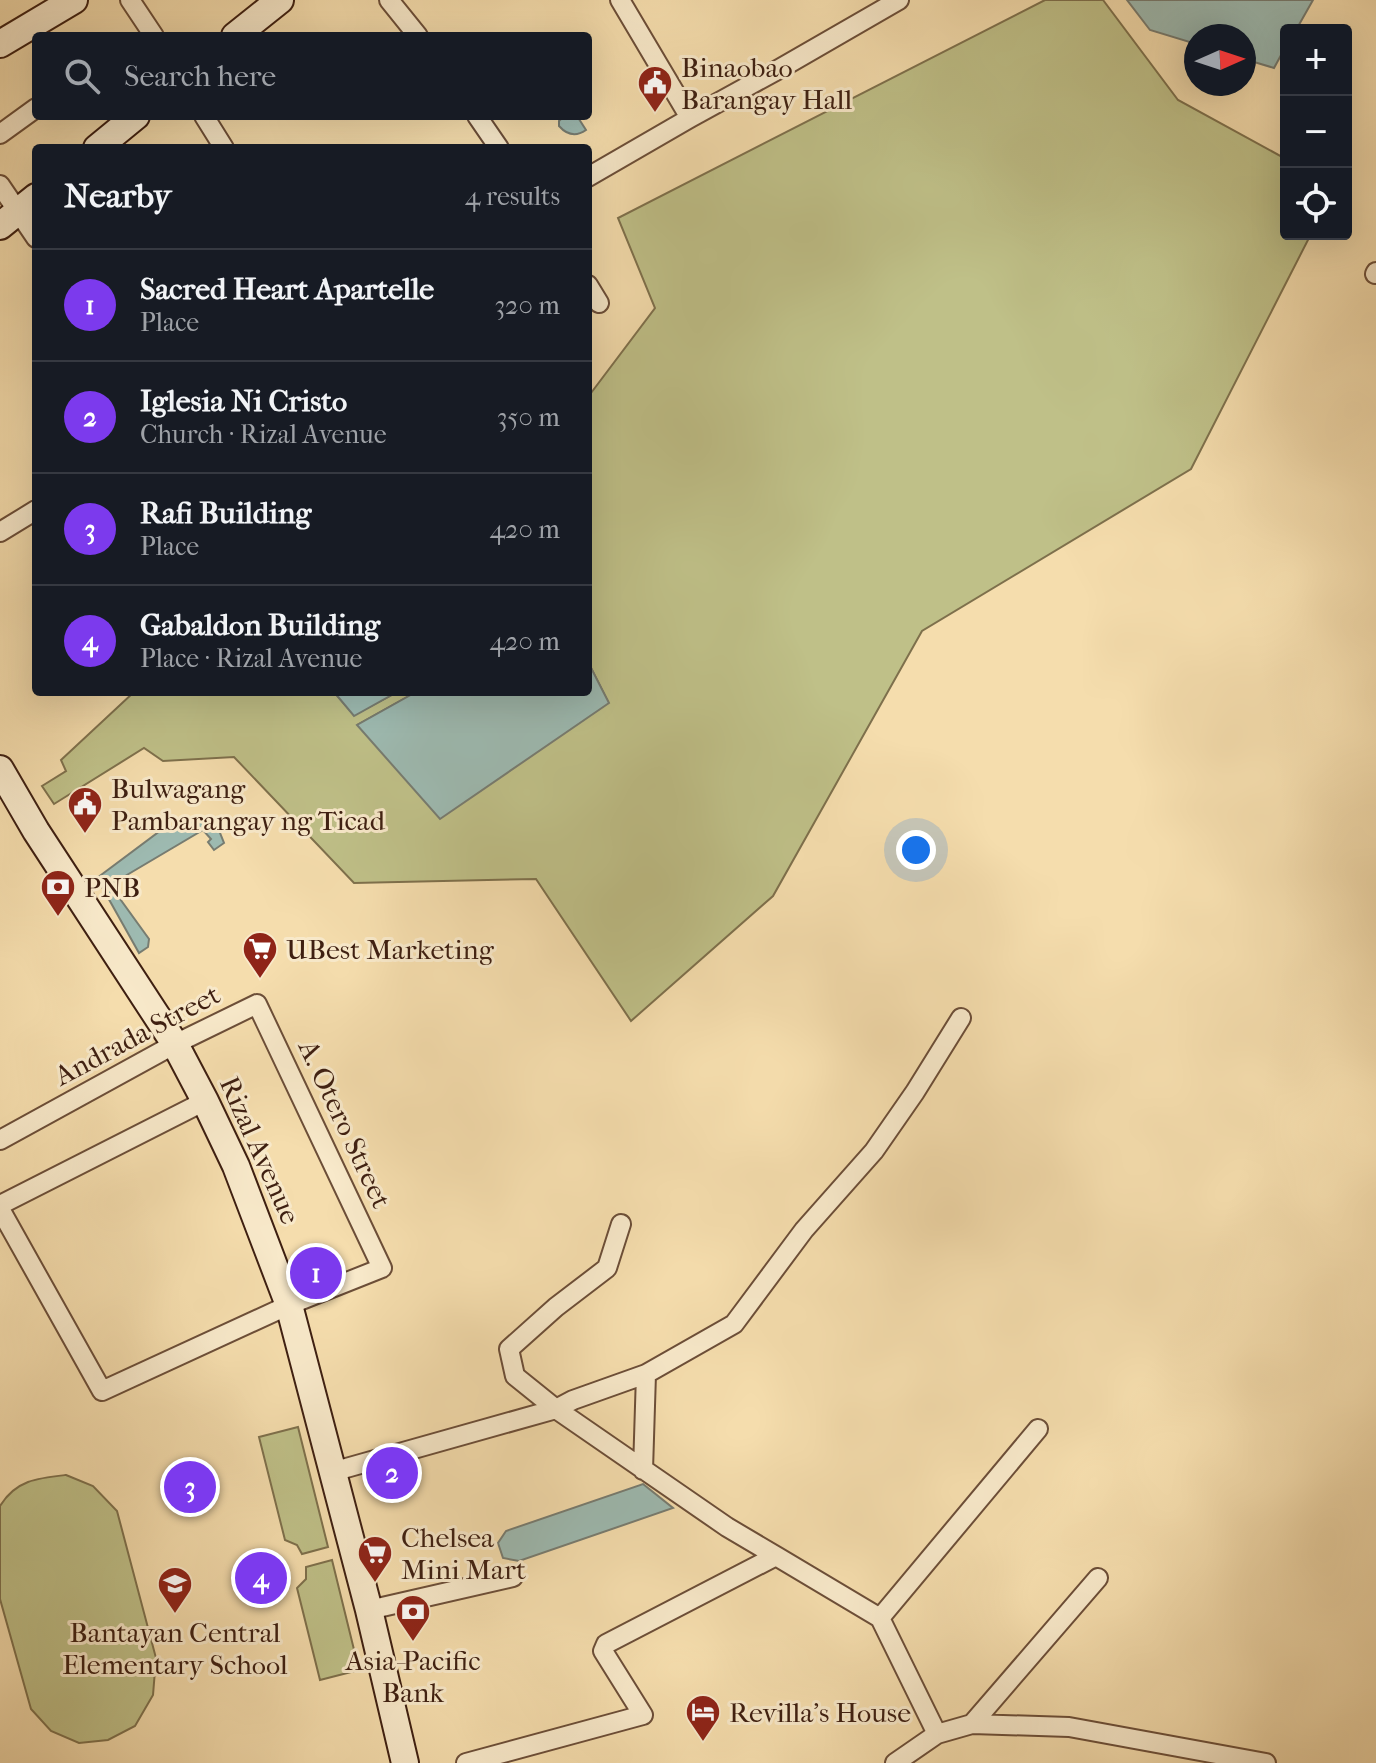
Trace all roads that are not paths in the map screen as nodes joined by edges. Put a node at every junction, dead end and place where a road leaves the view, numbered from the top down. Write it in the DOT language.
graph roads {
  1 [pos="74,0"];
  2 [pos="130,0"];
  3 [pos="280,0"];
  4 [pos="389,0"];
  5 [pos="620,0"];
  6 [pos="899,0"];
  7 [pos="147,32"];
  8 [pos="240,32"];
  9 [pos="415,32"];
  10 [pos="0,44"];
  11 [pos="32,111"];
  12 [pos="690,118"];
  13 [pos="131,120"];
  14 [pos="206,120"];
  15 [pos="480,120"];
  16 [pos="0,134"];
  17 [pos="102,144"];
  18 [pos="222,144"];
  19 [pos="496,144"];
  20 [pos="592,175"];
  21 [pos="0,185"];
  22 [pos="18,212"];
  23 [pos="32,232"];
  24 [pos="592,292"];
  25 [pos="599,303"];
  26 [pos="32,512"];
  27 [pos="0,532"];
  28 [pos="6,779"];
  29 [pos="257,1004"];
  30 [pos="961,1018"];
  31 [pos="175,1044"];
  32 [pos="205,1101"];
  33 [pos="0,1140"];
  34 [pos="0,1207"];
  35 [pos="621,1224"];
  36 [pos="289,1305"];
  37 [pos="646,1374"];
  38 [pos="556,1409"];
  39 [pos="1038,1429"];
  40 [pos="643,1470"];
  41 [pos="332,1472"];
  42 [pos="776,1556"];
  43 [pos="513,1577"];
  44 [pos="1098,1578"];
  45 [pos="369,1610"];
  46 [pos="880,1618"];
  47 [pos="972,1724"];
  48 [pos="937,1734"];
  49 [pos="405,1763"];
  50 [pos="466,1763"];
  51 [pos="895,1763"];
  52 [pos="1266,1763"];
  1 -- 10 [label="main road"];
  2 -- 7 [label="street"];
  3 -- 8 [label="main road"];
  4 -- 9 [label="street"];
  5 -- 12 [label="street"];
  6 -- 12 [label="street"];
  11 -- 16 [label="street"];
  12 -- 20 [label="street"];
  13 -- 17 [label="main road"];
  14 -- 18 [label="street"];
  15 -- 19 [label="street"];
  21 -- 22 [label="street"];
  22 -- 23 [label="street"];
  24 -- 25 [label="street"];
  26 -- 27 [label="street"];
  28 -- 31 [label="main road, Rizal Avenue"];
  29 -- 31 [label="street, Andrada Street"];
  29 -- 36 [label="street, A. Otero Street"];
  30 -- 37 [label="street"];
  31 -- 32 [label="main road, Rizal Avenue"];
  31 -- 33 [label="street, Andrada Street"];
  32 -- 34 [label="street"];
  32 -- 36 [label="main road, Rizal Avenue"];
  34 -- 36 [label="street"];
  35 -- 38 [label="street"];
  36 -- 41 [label="main road, Rizal Avenue"];
  37 -- 38 [label="street"];
  37 -- 40 [label="street"];
  38 -- 40 [label="street"];
  38 -- 41 [label="street"];
  39 -- 46 [label="street"];
  40 -- 42 [label="street"];
  41 -- 45 [label="main road, Rizal Avenue"];
  42 -- 46 [label="street"];
  42 -- 50 [label="street"];
  43 -- 45 [label="street"];
  44 -- 47 [label="street"];
  45 -- 49 [label="main road, Rizal Avenue"];
  46 -- 48 [label="street"];
  47 -- 48 [label="street"];
  47 -- 52 [label="street"];
  48 -- 51 [label="street"];
}
